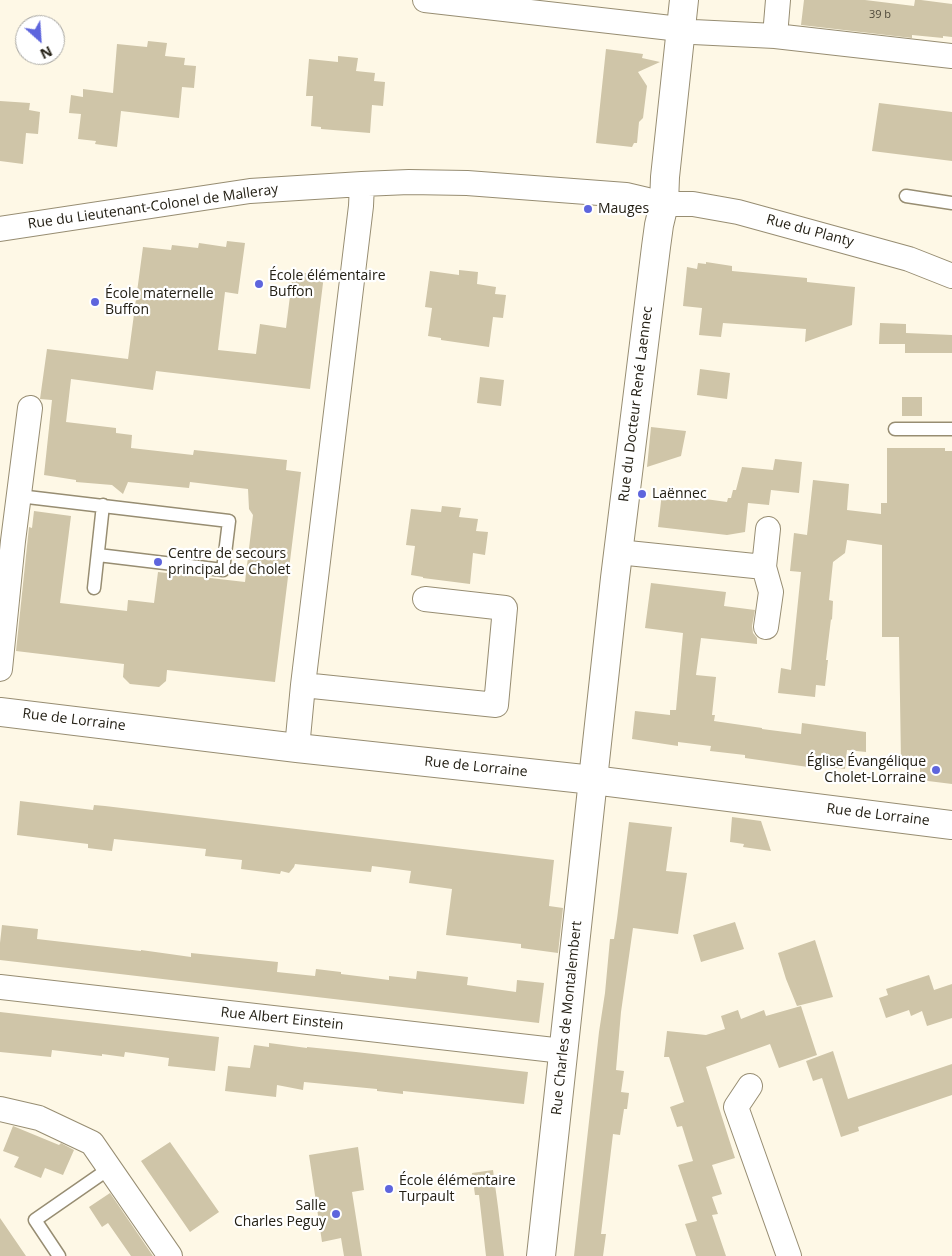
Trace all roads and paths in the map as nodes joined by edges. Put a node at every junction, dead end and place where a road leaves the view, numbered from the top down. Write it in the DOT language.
graph roads {
  1 [pos="425,0"];
  2 [pos="684,0"];
  3 [pos="778,0"];
  4 [pos="680,29"];
  5 [pos="775,36"];
  6 [pos="952,56"];
  7 [pos="362,184"];
  8 [pos="906,196"];
  9 [pos="952,203"];
  10 [pos="664,204"];
  11 [pos="0,229"];
  12 [pos="952,276"];
  13 [pos="30,408"];
  14 [pos="895,429"];
  15 [pos="952,429"];
  16 [pos="19,496"];
  17 [pos="103,506"];
  18 [pos="768,529"];
  19 [pos="618,552"];
  20 [pos="98,555"];
  21 [pos="764,567"];
  22 [pos="94,588"];
  23 [pos="425,599"];
  24 [pos="766,627"];
  25 [pos="0,669"];
  26 [pos="303,685"];
  27 [pos="0,712"];
  28 [pos="297,748"];
  29 [pos="593,780"];
  30 [pos="952,825"];
  31 [pos="0,987"];
  32 [pos="564,1050"];
  33 [pos="750,1086"];
  34 [pos="0,1109"];
  35 [pos="110,1168"];
  36 [pos="60,1256"];
  37 [pos="170,1256"];
  38 [pos="541,1256"];
  39 [pos="789,1256"];
  1 -- 4 [label="street"];
  2 -- 4 [label="main road, Rue du Docteur René Laennec"];
  3 -- 5 [label="street"];
  4 -- 5 [label="street"];
  4 -- 10 [label="main road, Rue du Docteur René Laennec"];
  5 -- 6 [label="street"];
  7 -- 10 [label="street, Rue du Lieutenant-Colonel de Malleray"];
  7 -- 11 [label="street, Rue du Lieutenant-Colonel de Malleray"];
  7 -- 26 [label="street"];
  8 -- 9 [label="lane"];
  10 -- 12 [label="street, Rue du Planty"];
  10 -- 19 [label="main road, Rue du Docteur René Laennec"];
  13 -- 16 [label="street"];
  14 -- 15 [label="lane"];
  16 -- 17 [label="lane"];
  16 -- 25 [label="street"];
  17 -- 20 [label="lane"];
  17 -- 20 [label="lane"];
  18 -- 21 [label="street"];
  19 -- 21 [label="street"];
  19 -- 29 [label="main road, Rue du Docteur René Laennec"];
  20 -- 22 [label="lane"];
  21 -- 24 [label="street"];
  23 -- 26 [label="street"];
  26 -- 28 [label="street"];
  27 -- 28 [label="main road, Rue de Lorraine"];
  28 -- 29 [label="main road, Rue de Lorraine"];
  29 -- 30 [label="main road, Rue de Lorraine"];
  29 -- 32 [label="main road, Rue Charles de Montalembert"];
  31 -- 32 [label="street, Rue Albert Einstein"];
  32 -- 38 [label="main road, Rue Charles de Montalembert"];
  33 -- 39 [label="street"];
  34 -- 35 [label="street"];
  35 -- 36 [label="lane"];
  35 -- 37 [label="street"];
}
